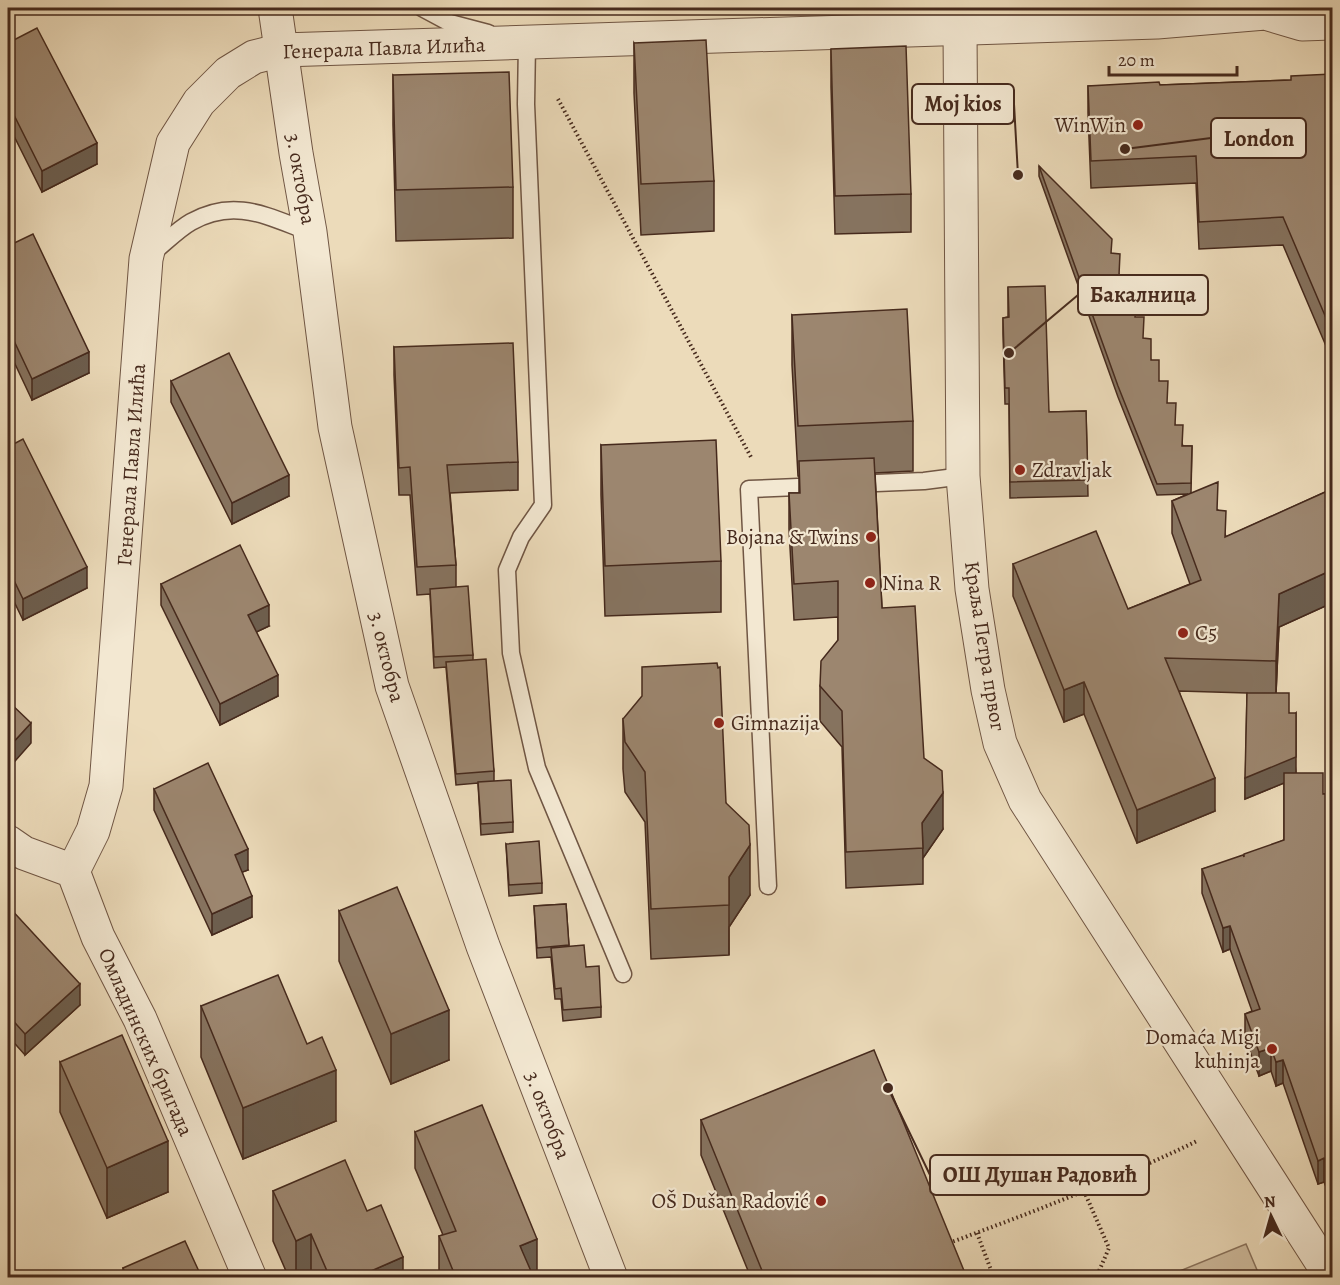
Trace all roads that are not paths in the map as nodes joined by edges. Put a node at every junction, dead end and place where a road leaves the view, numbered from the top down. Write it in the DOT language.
graph roads {
  1 [pos="275,8"];
  2 [pos="422,8"];
  3 [pos="1269,10"];
  4 [pos="1332,23"];
  5 [pos="960,28"];
  6 [pos="527,43"];
  7 [pos="282,50"];
  8 [pos="310,232"];
  9 [pos="146,259"];
  10 [pos="963,476"];
  11 [pos="8,842"];
  12 [pos="73,871"];
  13 [pos="768,886"];
  14 [pos="623,974"];
  15 [pos="250,1278"];
  16 [pos="610,1278"];
  17 [pos="1332,1278"];
  1 -- 7 [label="street, 3. октобра"];
  2 -- 6 [label="lane"];
  3 -- 4 [label="street, Генерала Павла Илића"];
  3 -- 5 [label="street, Генерала Павла Илића"];
  5 -- 6 [label="street, Генерала Павла Илића"];
  5 -- 10 [label="street, Краља Петра првог"];
  6 -- 7 [label="street, Генерала Павла Илића"];
  6 -- 14 [label="lane"];
  7 -- 8 [label="street, 3. октобра"];
  7 -- 9 [label="street, Генерала Павла Илића"];
  8 -- 9 [label="lane"];
  8 -- 16 [label="street, 3. октобра"];
  9 -- 12 [label="street, Генерала Павла Илића"];
  10 -- 13 [label="lane"];
  10 -- 17 [label="street, Краља Петра првог"];
  11 -- 12 [label="street"];
  12 -- 15 [label="street, Омладинских бригада"];
}
